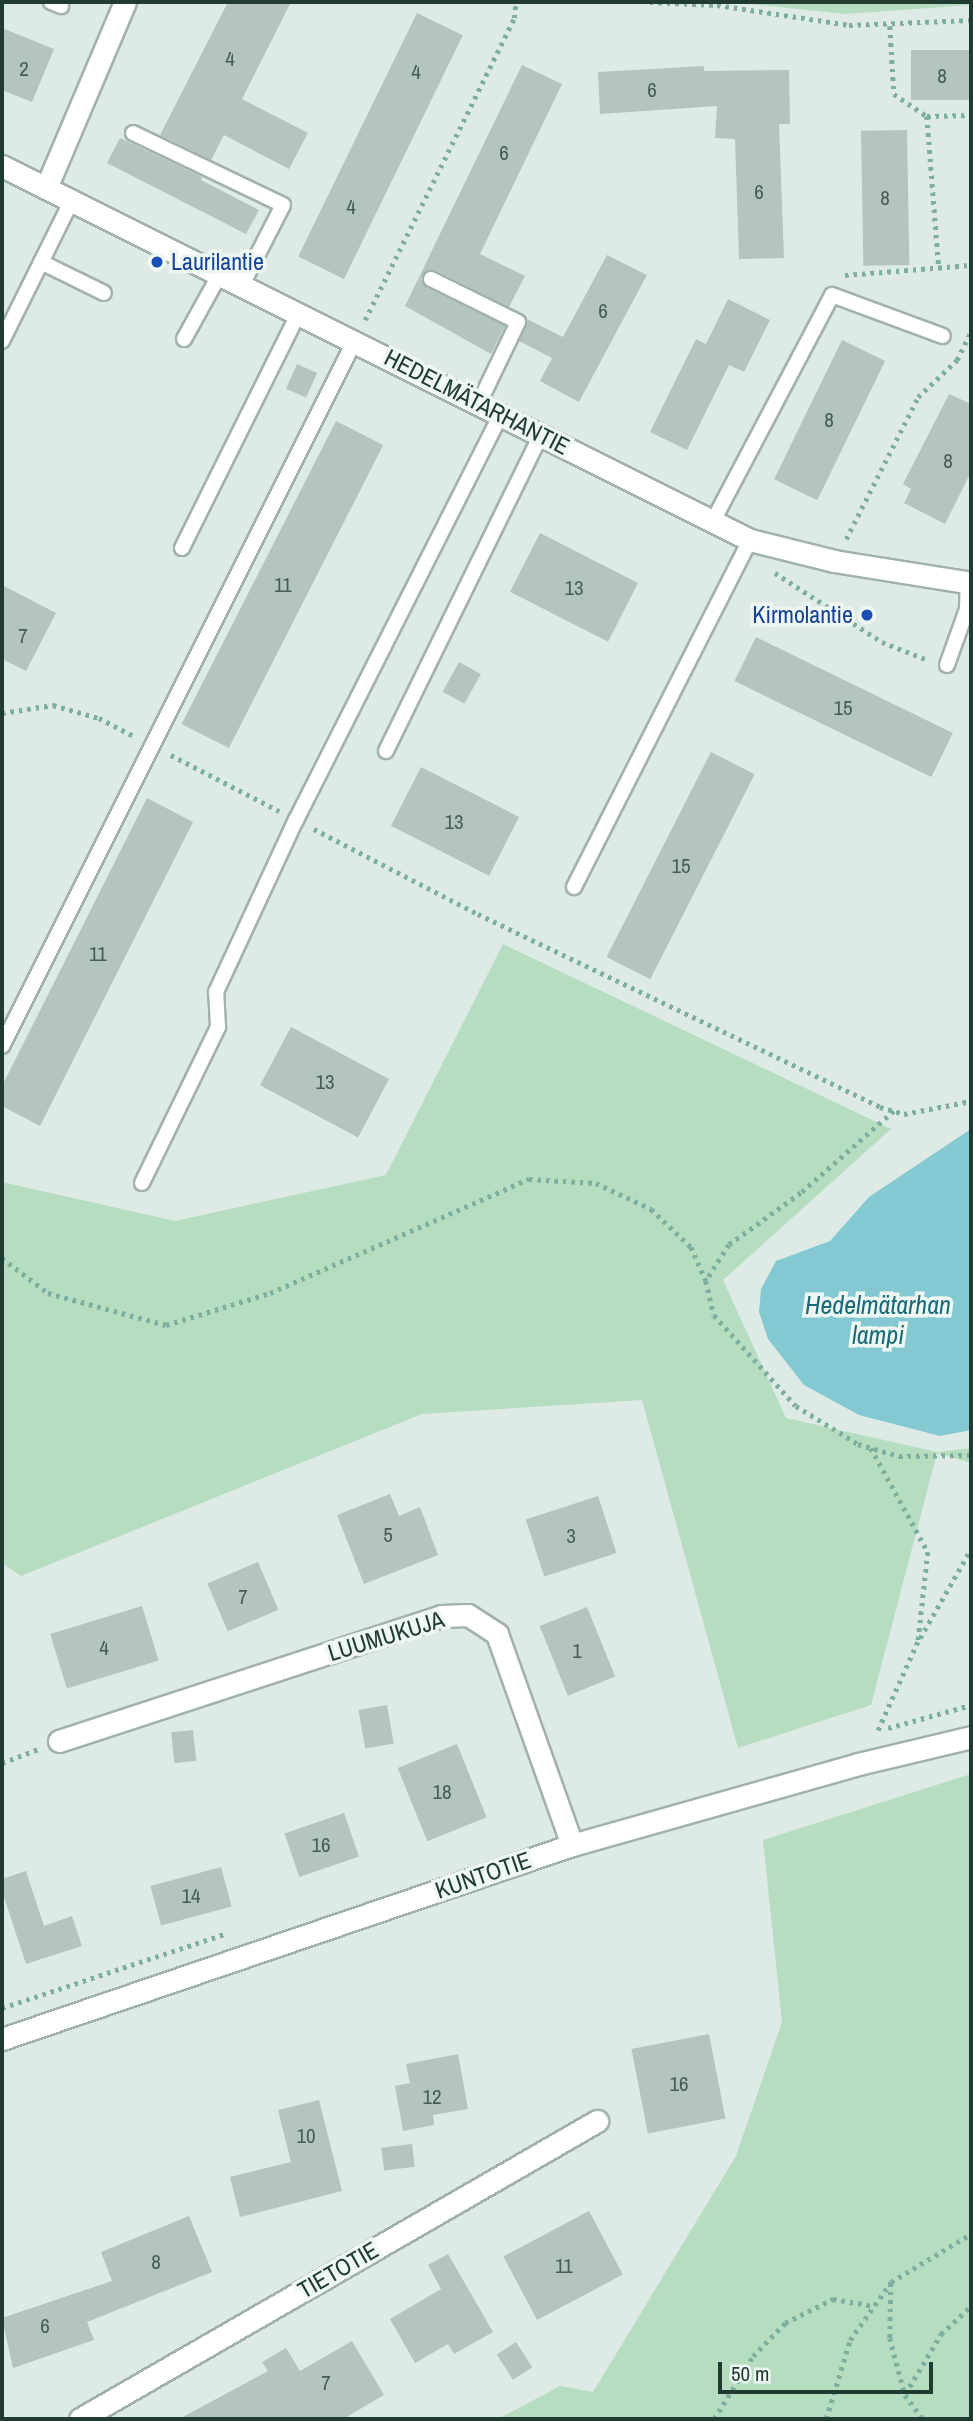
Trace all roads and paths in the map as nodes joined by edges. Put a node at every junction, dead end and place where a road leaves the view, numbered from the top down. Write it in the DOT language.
graph roads {
  1 [pos="125,2"];
  2 [pos="516,2"];
  3 [pos="649,2"];
  4 [pos="659,2"];
  5 [pos="971,20"];
  6 [pos="890,26"];
  7 [pos="971,115"];
  8 [pos="927,116"];
  9 [pos="133,133"];
  10 [pos="2,166"];
  11 [pos="46,188"];
  12 [pos="74,198"];
  13 [pos="41,262"];
  14 [pos="971,265"];
  15 [pos="940,269"];
  16 [pos="220,272"];
  17 [pos="845,275"];
  18 [pos="431,279"];
  19 [pos="243,283"];
  20 [pos="104,293"];
  21 [pos="299,312"];
  22 [pos="971,331"];
  23 [pos="943,336"];
  24 [pos="184,339"];
  25 [pos="355,340"];
  26 [pos="2,341"];
  27 [pos="479,403"];
  28 [pos="501,414"];
  29 [pos="541,434"];
  30 [pos="713,521"];
  31 [pos="750,540"];
  32 [pos="182,548"];
  33 [pos="834,561"];
  34 [pos="970,583"];
  35 [pos="947,665"];
  36 [pos="2,713"];
  37 [pos="152,745"];
  38 [pos="386,751"];
  39 [pos="296,820"];
  40 [pos="574,887"];
  41 [pos="2,1046"];
  42 [pos="971,1101"];
  43 [pos="894,1111"];
  44 [pos="142,1183"];
  45 [pos="2,1258"];
  46 [pos="706,1281"];
  47 [pos="870,1448"];
  48 [pos="971,1455"];
  49 [pos="971,1549"];
  50 [pos="918,1642"];
  51 [pos="878,1731"];
  52 [pos="971,1737"];
  53 [pos="59,1741"];
  54 [pos="2,1763"];
  55 [pos="572,1845"];
  56 [pos="2,2039"];
  57 [pos="597,2121"];
  58 [pos="971,2234"];
  59 [pos="891,2282"];
  60 [pos="874,2306"];
  61 [pos="971,2306"];
  62 [pos="905,2395"];
  63 [pos="80,2419"];
  64 [pos="715,2419"];
  65 [pos="826,2419"];
  66 [pos="923,2419"];
  1 -- 11 [label="street"];
  2 -- 25 [label="path"];
  3 -- 4 [label="path"];
  4 -- 6 [label="path"];
  5 -- 6 [label="path"];
  6 -- 8 [label="path"];
  7 -- 8 [label="path"];
  8 -- 15 [label="path"];
  9 -- 19 [label="lane"];
  10 -- 11 [label="street, HEDELMÄTARHANTIE"];
  11 -- 12 [label="street, HEDELMÄTARHANTIE"];
  12 -- 13 [label="lane"];
  12 -- 16 [label="street, HEDELMÄTARHANTIE"];
  13 -- 20 [label="lane"];
  13 -- 26 [label="lane"];
  14 -- 15 [label="path"];
  15 -- 17 [label="path"];
  16 -- 19 [label="street, HEDELMÄTARHANTIE"];
  16 -- 24 [label="lane"];
  18 -- 27 [label="lane"];
  19 -- 21 [label="street, HEDELMÄTARHANTIE"];
  21 -- 25 [label="street, HEDELMÄTARHANTIE"];
  21 -- 32 [label="lane"];
  22 -- 33 [label="path"];
  23 -- 30 [label="lane"];
  25 -- 27 [label="street, HEDELMÄTARHANTIE"];
  25 -- 37 [label="lane"];
  27 -- 28 [label="street, HEDELMÄTARHANTIE"];
  28 -- 29 [label="street, HEDELMÄTARHANTIE"];
  28 -- 39 [label="lane"];
  29 -- 30 [label="street, HEDELMÄTARHANTIE"];
  29 -- 38 [label="lane"];
  30 -- 31 [label="street, HEDELMÄTARHANTIE"];
  31 -- 33 [label="street, HEDELMÄTARHANTIE"];
  31 -- 40 [label="lane"];
  33 -- 34 [label="street, HEDELMÄTARHANTIE"];
  34 -- 35 [label="lane"];
  36 -- 37 [label="path"];
  37 -- 39 [label="path"];
  37 -- 41 [label="lane"];
  39 -- 43 [label="path"];
  39 -- 44 [label="lane"];
  42 -- 43 [label="path"];
  43 -- 46 [label="path"];
  45 -- 46 [label="path"];
  46 -- 47 [label="path"];
  47 -- 48 [label="path"];
  47 -- 50 [label="path"];
  49 -- 50 [label="path"];
  50 -- 51 [label="path"];
  52 -- 55 [label="street, KUNTOTIE"];
  53 -- 54 [label="path"];
  53 -- 55 [label="street, LUUMUKUJA"];
  55 -- 56 [label="street, KUNTOTIE"];
  57 -- 63 [label="street, TIETOTIE"];
  58 -- 59 [label="path"];
  59 -- 60 [label="path"];
  59 -- 62 [label="path"];
  60 -- 64 [label="path"];
  60 -- 65 [label="path"];
  61 -- 62 [label="path"];
  62 -- 66 [label="path"];
}
